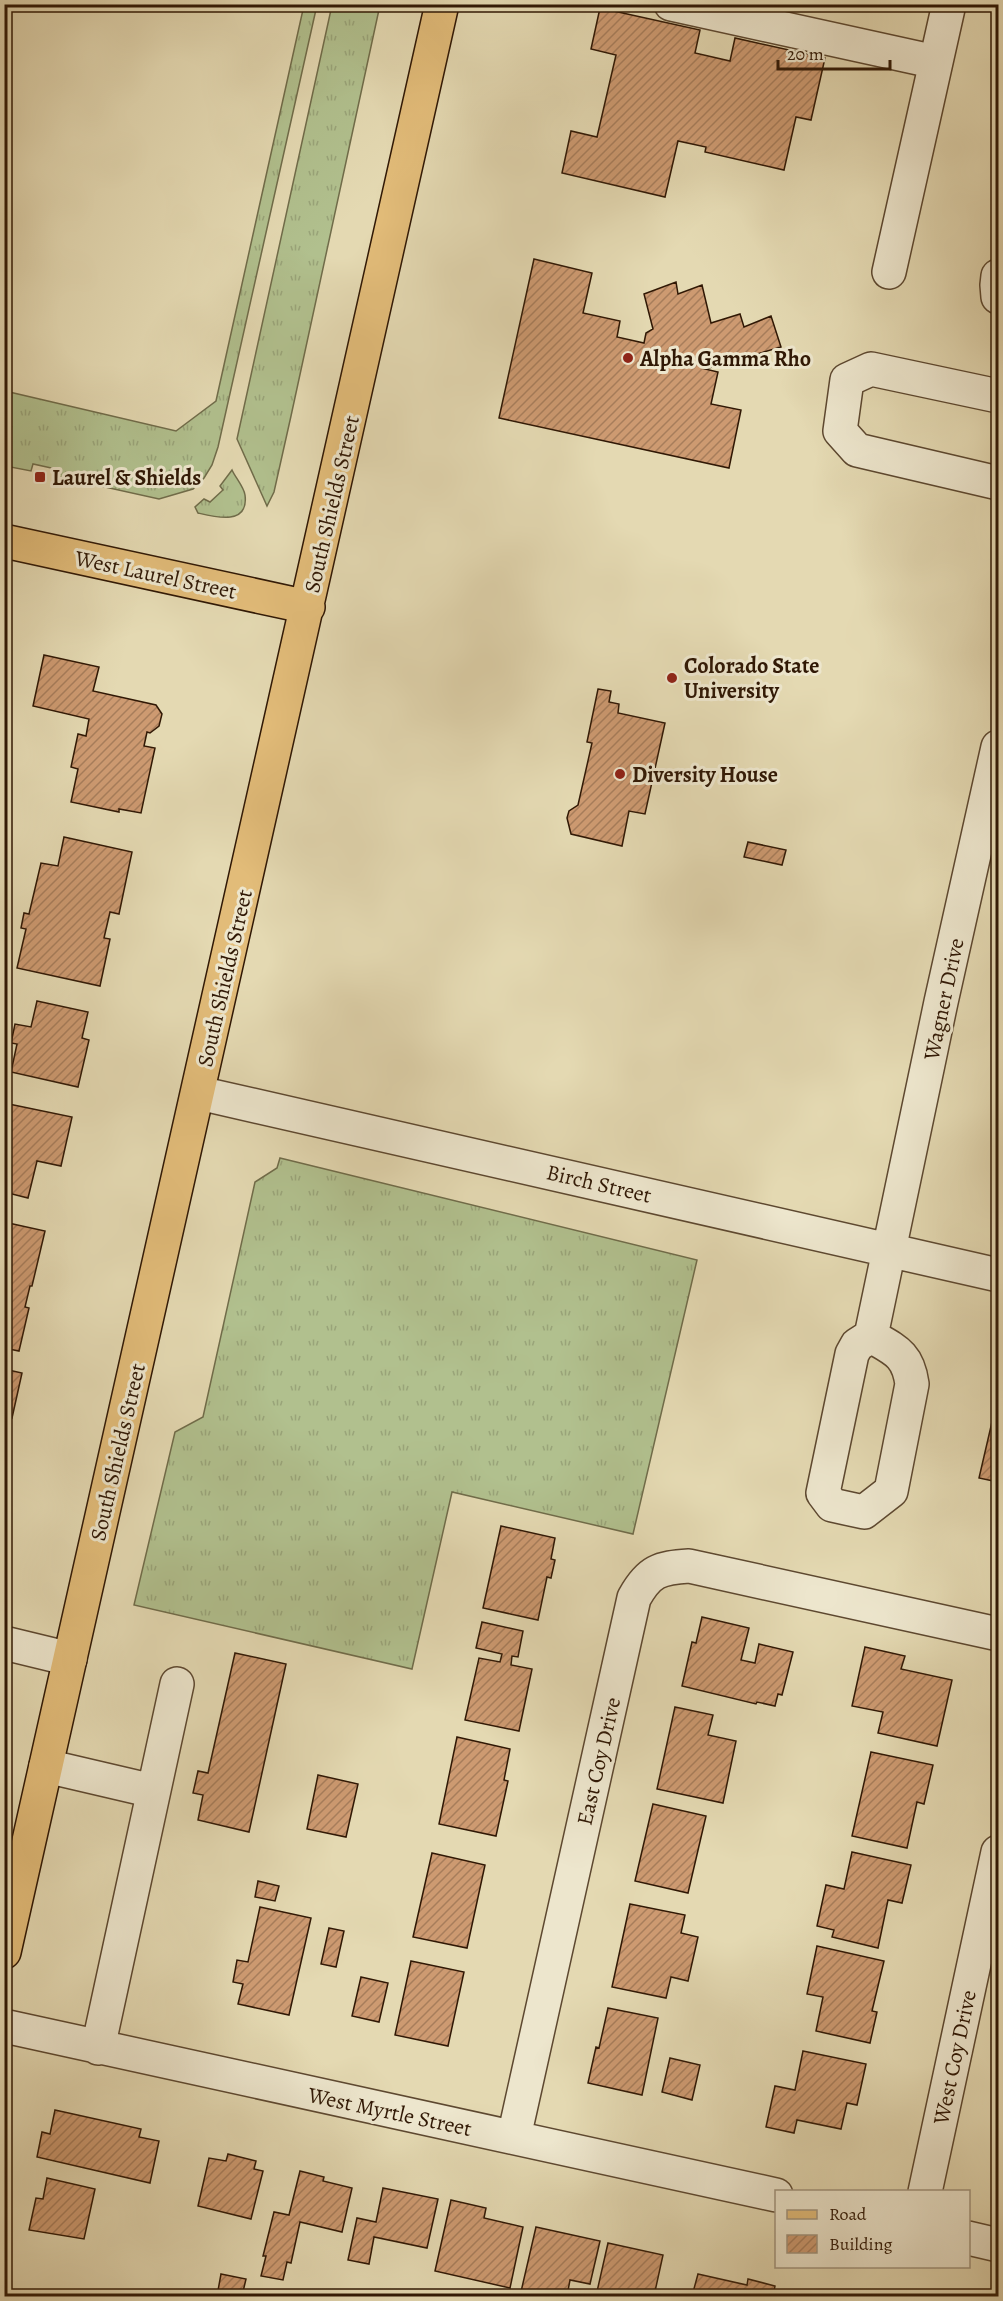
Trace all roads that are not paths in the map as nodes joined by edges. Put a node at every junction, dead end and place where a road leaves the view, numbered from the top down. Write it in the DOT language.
graph roads {
  1 [pos="442,4"];
  2 [pos="671,4"];
  3 [pos="949,6"];
  4 [pos="936,62"];
  5 [pos="890,272"];
  6 [pos="999,276"];
  7 [pos="999,297"];
  8 [pos="999,396"];
  9 [pos="999,483"];
  10 [pos="4,541"];
  11 [pos="308,607"];
  12 [pos="999,747"];
  13 [pos="199,1093"];
  14 [pos="890,1251"];
  15 [pos="999,1275"];
  16 [pos="872,1336"];
  17 [pos="999,1634"];
  18 [pos="4,1643"];
  19 [pos="70,1659"];
  20 [pos="177,1684"];
  21 [pos="46,1766"];
  22 [pos="153,1791"];
  23 [pos="999,1852"];
  24 [pos="4,1952"];
  25 [pos="4,2026"];
  26 [pos="98,2048"];
  27 [pos="514,2137"];
  28 [pos="925,2190"];
  29 [pos="775,2195"];
  30 [pos="970,2238"];
  31 [pos="999,2245"];
  1 -- 11 [label="main road, South Shields Street"];
  2 -- 4 [label="street"];
  3 -- 4 [label="street"];
  4 -- 5 [label="street"];
  6 -- 7 [label="street"];
  8 -- 9 [label="street"];
  10 -- 11 [label="main road, West Laurel Street"];
  11 -- 13 [label="main road, South Shields Street"];
  12 -- 14 [label="street, Wagner Drive"];
  13 -- 14 [label="street, Birch Street"];
  13 -- 19 [label="main road, South Shields Street"];
  14 -- 15 [label="street, Birch Street"];
  14 -- 16 [label="street, Wagner Drive"];
  16 -- 16 [label="street"];
  17 -- 27 [label="street, East Coy Drive"];
  18 -- 19 [label="street"];
  19 -- 21 [label="main road, South Shields Street"];
  20 -- 22 [label="street"];
  21 -- 22 [label="street"];
  21 -- 24 [label="main road, South Shields Street"];
  22 -- 26 [label="street"];
  23 -- 28 [label="street, West Coy Drive"];
  25 -- 26 [label="street, West Myrtle Street"];
  26 -- 27 [label="street, West Myrtle Street"];
  27 -- 29 [label="street, West Myrtle Street"];
  30 -- 31 [label="street"];
}
